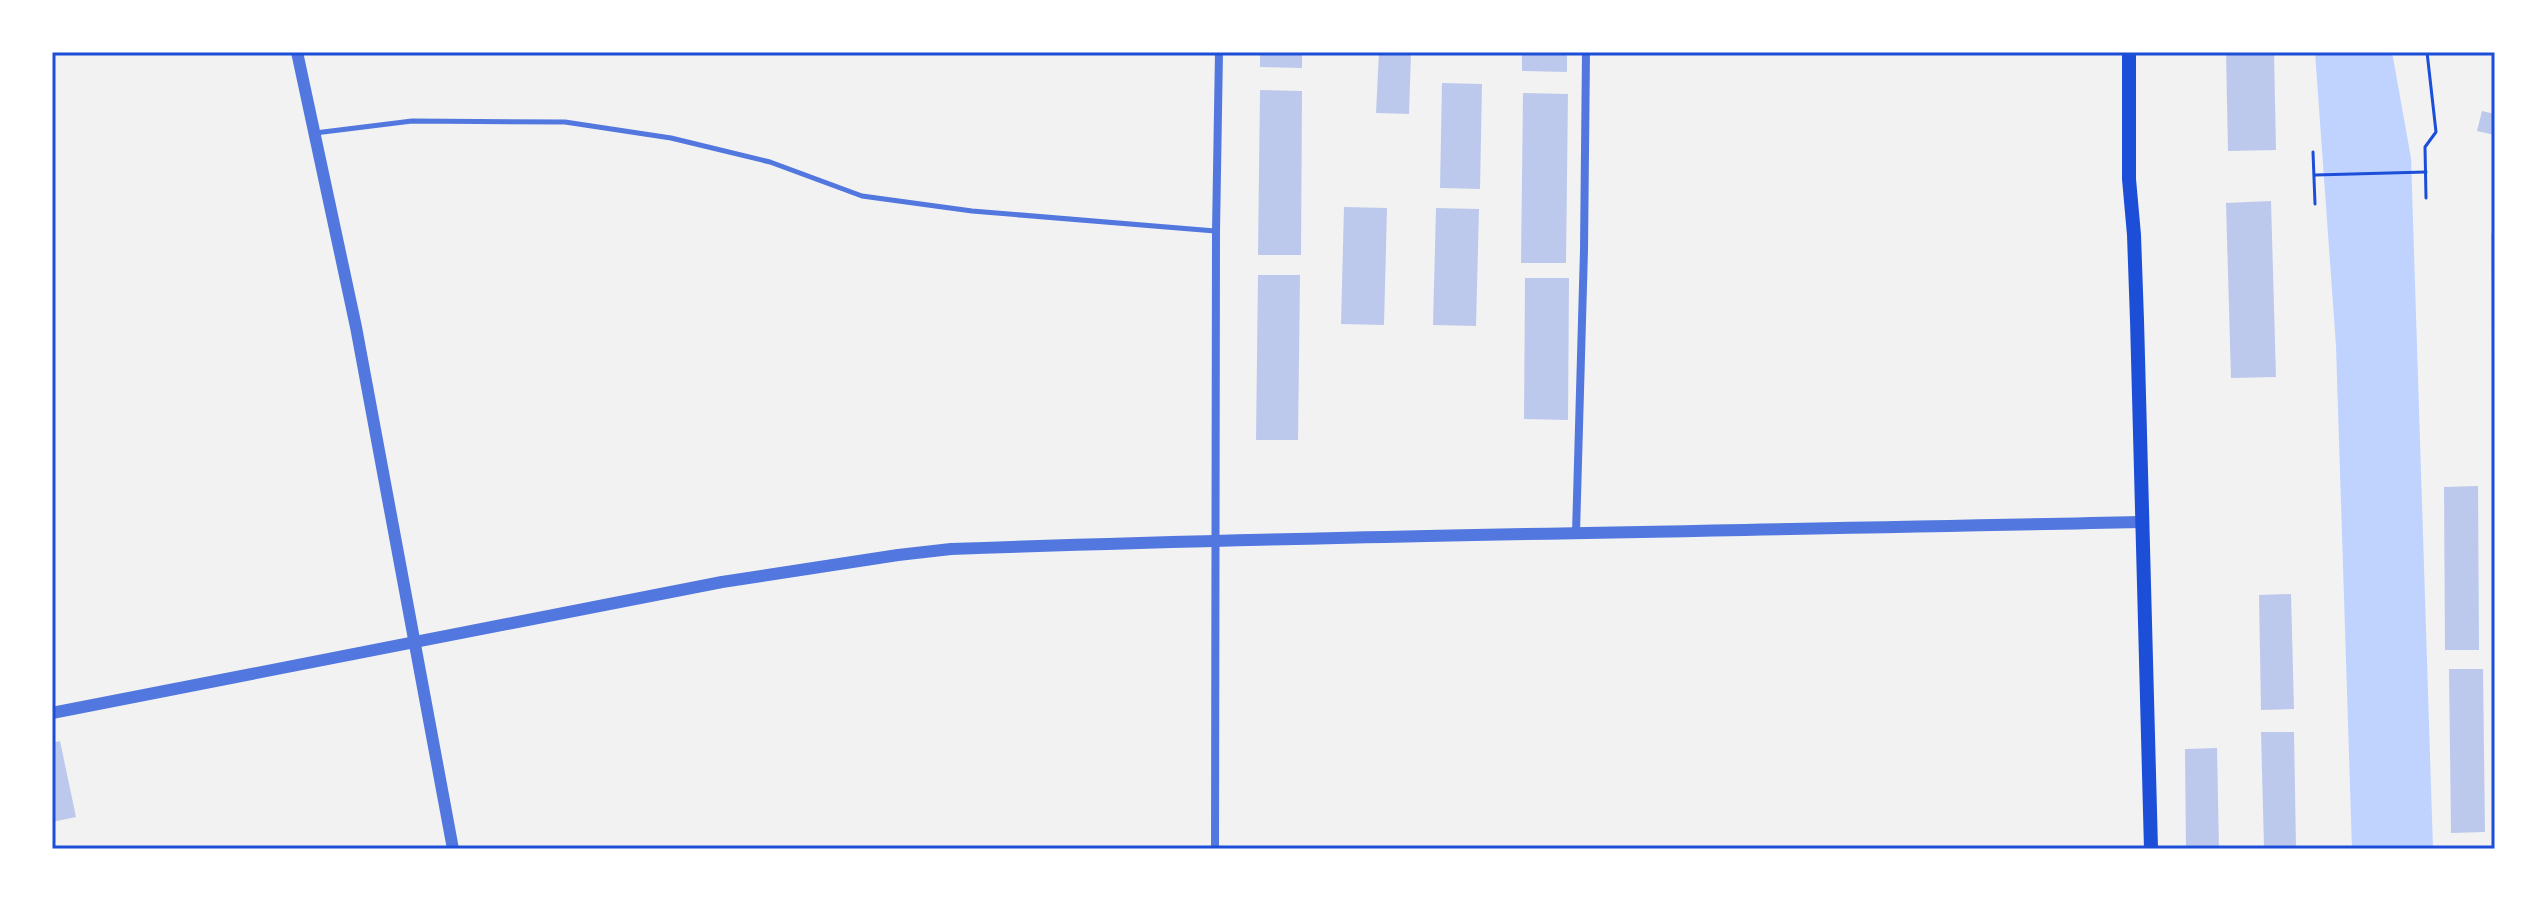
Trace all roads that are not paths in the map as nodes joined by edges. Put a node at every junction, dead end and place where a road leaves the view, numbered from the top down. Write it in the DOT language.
graph roads {
  1 [pos="297,52"];
  2 [pos="1219,52"];
  3 [pos="1586,52"];
  4 [pos="2129,52"];
  5 [pos="315,133"];
  6 [pos="1216,231"];
  7 [pos="2141,522"];
  8 [pos="1576,533"];
  9 [pos="1217,540"];
  10 [pos="413,643"];
  11 [pos="52,713"];
  12 [pos="453,849"];
  13 [pos="1215,849"];
  14 [pos="2151,849"];
  1 -- 5 [label="street"];
  2 -- 6 [label="street"];
  3 -- 8 [label="street"];
  4 -- 7 [label="main road"];
  5 -- 6 [label="lane"];
  5 -- 10 [label="street"];
  6 -- 9 [label="street"];
  7 -- 8 [label="street"];
  7 -- 14 [label="main road"];
  8 -- 9 [label="street"];
  9 -- 10 [label="street"];
  9 -- 13 [label="street"];
  10 -- 11 [label="street"];
  10 -- 12 [label="street"];
}
